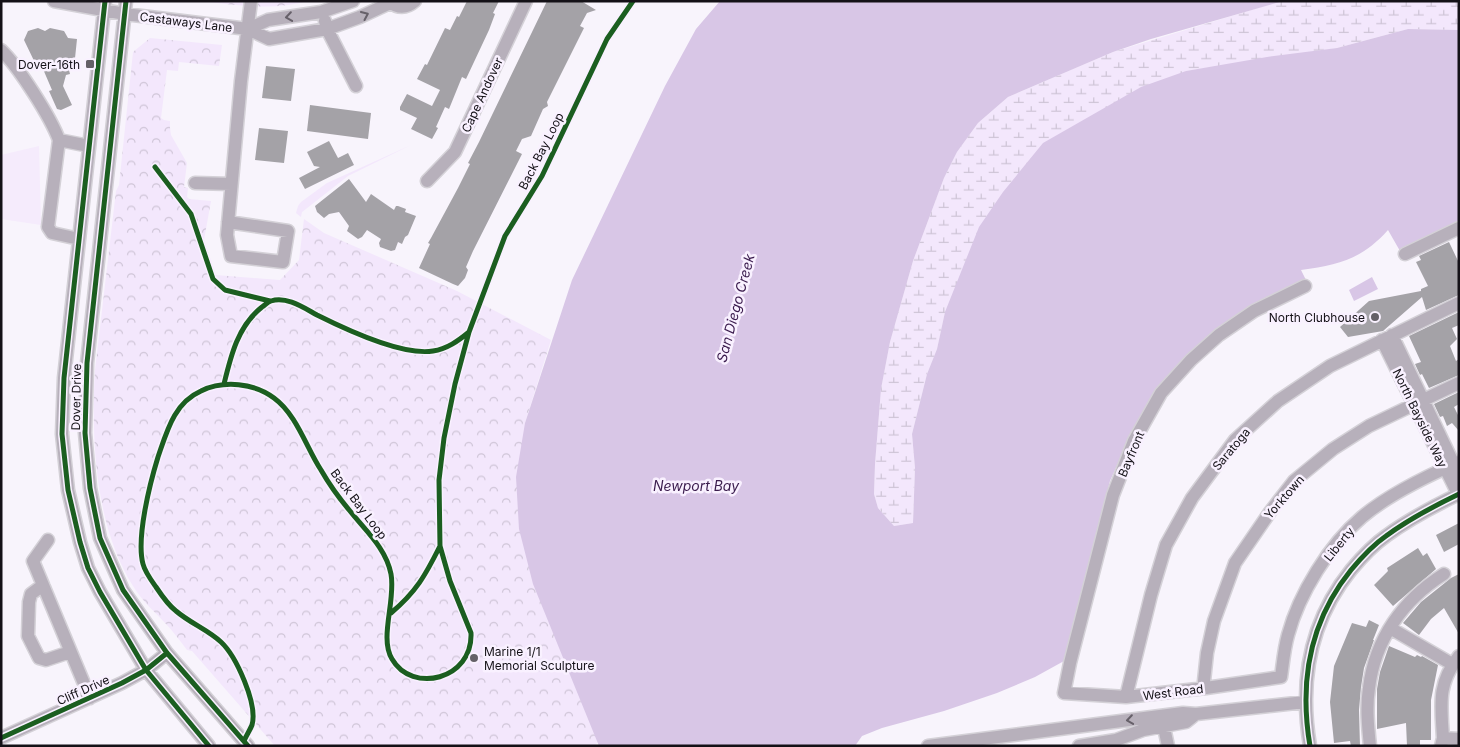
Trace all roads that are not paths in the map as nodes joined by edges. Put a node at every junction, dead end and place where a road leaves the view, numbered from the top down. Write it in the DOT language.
graph roads {
  1 [pos="54,1"];
  2 [pos="251,1"];
  3 [pos="353,1"];
  4 [pos="415,1"];
  5 [pos="526,1"];
  6 [pos="389,2"];
  7 [pos="104,6"];
  8 [pos="125,8"];
  9 [pos="322,12"];
  10 [pos="327,28"];
  11 [pos="248,30"];
  12 [pos="1,50"];
  13 [pos="356,86"];
  14 [pos="58,140"];
  15 [pos="89,146"];
  16 [pos="427,181"];
  17 [pos="195,183"];
  18 [pos="231,184"];
  19 [pos="228,222"];
  20 [pos="1459,228"];
  21 [pos="79,239"];
  22 [pos="1405,254"];
  23 [pos="1305,286"];
  24 [pos="1459,303"];
  25 [pos="1387,338"];
  26 [pos="1459,383"];
  27 [pos="1418,402"];
  28 [pos="1454,468"];
  29 [pos="1458,495"];
  30 [pos="48,540"];
  31 [pos="1444,574"];
  32 [pos="43,585"];
  33 [pos="1390,628"];
  34 [pos="70,652"];
  35 [pos="167,653"];
  36 [pos="1455,660"];
  37 [pos="146,670"];
  38 [pos="1281,677"];
  39 [pos="1206,688"];
  40 [pos="1064,693"];
  41 [pos="1126,697"];
  42 [pos="90,698"];
  43 [pos="1305,702"];
  44 [pos="1163,721"];
  45 [pos="1,738"];
  46 [pos="1459,738"];
  47 [pos="1442,742"];
  48 [pos="209,746"];
  49 [pos="248,746"];
  50 [pos="928,746"];
  51 [pos="1080,746"];
  52 [pos="1168,746"];
  53 [pos="1310,746"];
  54 [pos="1370,746"];
  1 -- 7 [label="street, Castaways Lane"];
  2 -- 11 [label="street"];
  3 -- 9 [label="street, Castaways Lane"];
  4 -- 6 [label="street, Castaways Lane"];
  5 -- 16 [label="street, Cape Andover"];
  10 -- 6 [label="street, Castaways Lane, one-way"];
  7 -- 8 [label="street, Castaways Lane"];
  7 -- 15 [label="street, Dover Drive"];
  8 -- 11 [label="street, Castaways Lane"];
  8 -- 35 [label="street, Dover Drive"];
  9 -- 10 [label="street"];
  9 -- 11 [label="street, Castaways Lane, one-way"];
  10 -- 11 [label="street, Castaways Lane"];
  10 -- 13 [label="street"];
  11 -- 18 [label="street"];
  12 -- 14 [label="street"];
  14 -- 15 [label="street"];
  14 -- 21 [label="street"];
  15 -- 21 [label="street, Dover Drive"];
  17 -- 18 [label="street"];
  18 -- 19 [label="street"];
  19 -- 19 [label="street"];
  20 -- 22 [label="street"];
  21 -- 37 [label="street, Dover Drive"];
  23 -- 40 [label="street, Bayfront"];
  24 -- 25 [label="street, Saratoga"];
  25 -- 27 [label="street, North Bayside Way"];
  25 -- 41 [label="street, Saratoga"];
  26 -- 27 [label="street, Yorktown"];
  27 -- 28 [label="street, North Bayside Way"];
  27 -- 39 [label="street, Yorktown"];
  28 -- 29 [label="street, North Bayside Way"];
  28 -- 38 [label="street, Liberty"];
  29 -- 43 [label="street"];
  30 -- 32 [label="street"];
  31 -- 33 [label="street"];
  32 -- 34 [label="street"];
  32 -- 34 [label="street"];
  33 -- 36 [label="street"];
  33 -- 54 [label="street"];
  34 -- 42 [label="street"];
  35 -- 37 [label="street, Cliff Drive"];
  35 -- 49 [label="street, Dover Drive"];
  36 -- 47 [label="street"];
  37 -- 42 [label="street, Cliff Drive"];
  37 -- 48 [label="street, Dover Drive"];
  38 -- 39 [label="street, West Road"];
  39 -- 41 [label="street, West Road"];
  40 -- 41 [label="street, West Road"];
  42 -- 45 [label="street, Cliff Drive"];
  43 -- 44 [label="street"];
  43 -- 53 [label="street"];
  44 -- 50 [label="street, one-way"];
  44 -- 51 [label="street"];
  44 -- 52 [label="street"];
  46 -- 47 [label="street"];
}
